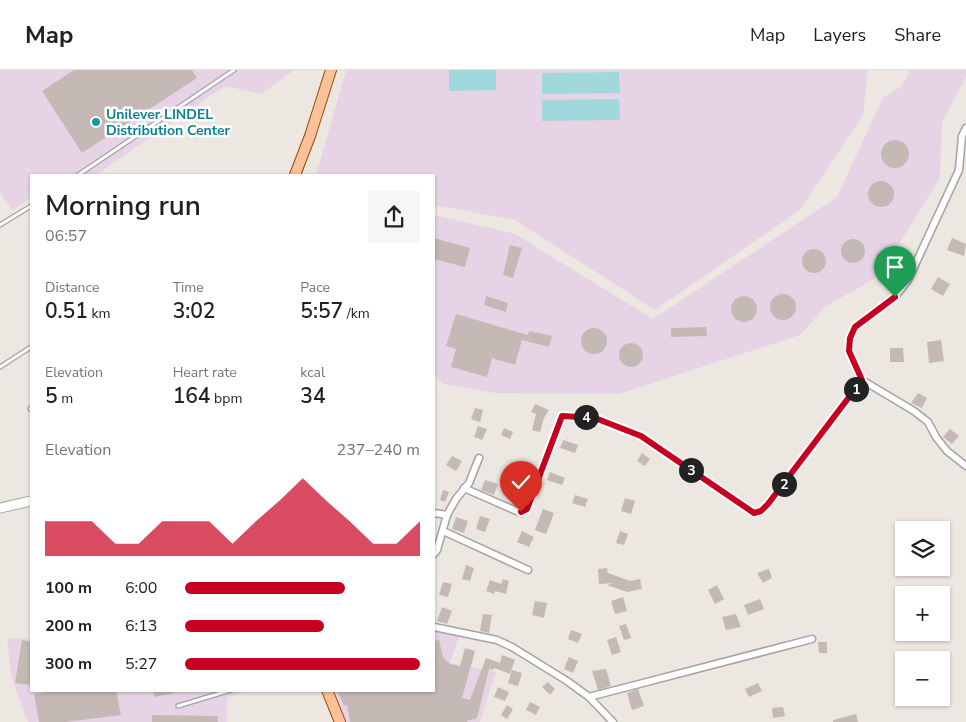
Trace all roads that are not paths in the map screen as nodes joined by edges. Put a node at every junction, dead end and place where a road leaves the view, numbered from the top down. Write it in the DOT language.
graph roads {
  1 [pos="234,70"];
  2 [pos="331,70"];
  3 [pos="966,128"];
  4 [pos="79,174"];
  5 [pos="295,174"];
  6 [pos="30,207"];
  7 [pos="0,225"];
  8 [pos="30,348"];
  9 [pos="0,367"];
  10 [pos="862,380"];
  11 [pos="479,458"];
  12 [pos="966,466"];
  13 [pos="464,488"];
  14 [pos="30,501"];
  15 [pos="0,508"];
  16 [pos="435,513"];
  17 [pos="448,515"];
  18 [pos="443,530"];
  19 [pos="435,551"];
  20 [pos="528,570"];
  21 [pos="435,627"];
  22 [pos="812,639"];
  23 [pos="224,692"];
  24 [pos="328,692"];
  25 [pos="589,698"];
  26 [pos="178,706"];
  27 [pos="340,722"];
  28 [pos="613,722"];
  1 -- 4 [label="lane"];
  2 -- 5 [label="main road"];
  3 -- 10 [label="street"];
  6 -- 7 [label="lane"];
  8 -- 9 [label="lane"];
  10 -- 12 [label="street"];
  10 -- 13 [label="street"];
  11 -- 13 [label="street"];
  13 -- 17 [label="street"];
  14 -- 15 [label="street"];
  16 -- 17 [label="street"];
  17 -- 18 [label="street"];
  18 -- 19 [label="street"];
  18 -- 20 [label="street"];
  21 -- 25 [label="street"];
  22 -- 25 [label="street"];
  23 -- 26 [label="lane"];
  24 -- 27 [label="main road"];
  25 -- 28 [label="street"];
}
